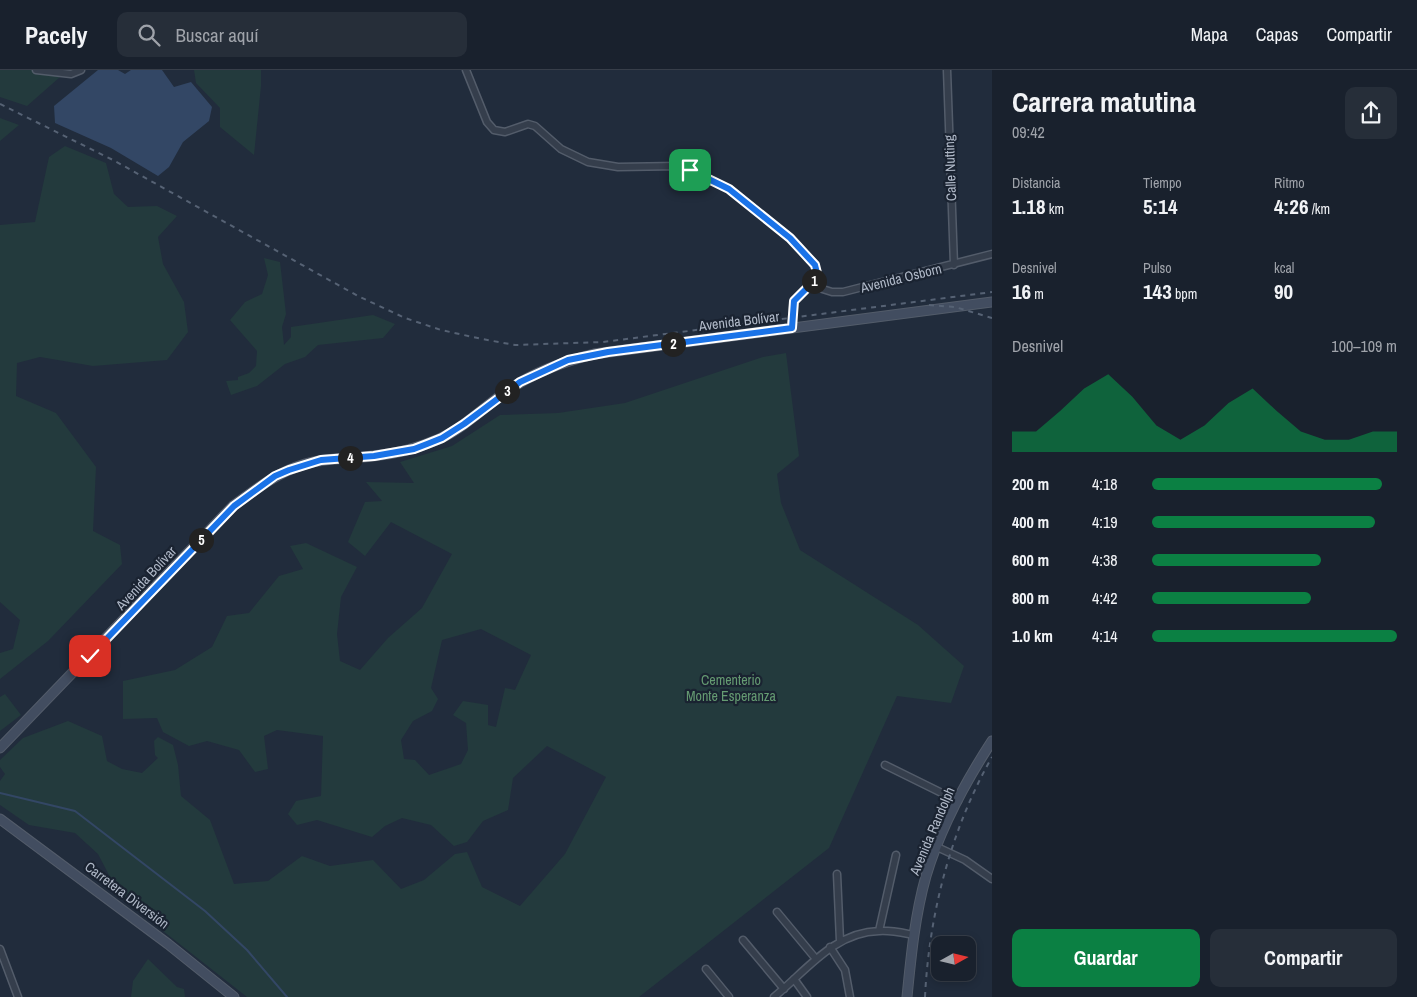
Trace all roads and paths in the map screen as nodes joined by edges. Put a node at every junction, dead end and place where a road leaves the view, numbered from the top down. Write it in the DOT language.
graph roads {
  1 [pos="36,70"];
  2 [pos="82,70"];
  3 [pos="466,70"];
  4 [pos="947,70"];
  5 [pos="992,254"];
  6 [pos="954,265"];
  7 [pos="810,285"];
  8 [pos="992,302"];
  9 [pos="792,328"];
  10 [pos="4,740"];
  11 [pos="992,741"];
  12 [pos="0,748"];
  13 [pos="885,765"];
  14 [pos="958,801"];
  15 [pos="0,818"];
  16 [pos="937,847"];
  17 [pos="896,855"];
  18 [pos="837,874"];
  19 [pos="991,877"];
  20 [pos="777,912"];
  21 [pos="880,931"];
  22 [pos="914,935"];
  23 [pos="743,940"];
  24 [pos="840,942"];
  25 [pos="830,948"];
  26 [pos="0,949"];
  27 [pos="2,958"];
  28 [pos="816,959"];
  29 [pos="706,969"];
  30 [pos="794,979"];
  31 [pos="784,989"];
  32 [pos="18,997"];
  33 [pos="234,997"];
  34 [pos="729,997"];
  35 [pos="774,997"];
  36 [pos="807,997"];
  37 [pos="850,997"];
  38 [pos="907,997"];
  1 -- 2 [label="street"];
  3 -- 7 [label="street"];
  4 -- 6 [label="street, Calle Nutting"];
  5 -- 6 [label="street, Avenida Osborn"];
  6 -- 7 [label="street, Avenida Osborn"];
  7 -- 9 [label="street"];
  8 -- 9 [label="main road, Avenida Bolívar"];
  9 -- 10 [label="main road, Avenida Bolívar"];
  10 -- 12 [label="main road, Avenida Bolívar"];
  11 -- 14 [label="main road, Avenida Randolph"];
  13 -- 14 [label="street"];
  14 -- 16 [label="main road, Avenida Randolph"];
  15 -- 33 [label="main road, Carretera Diversión"];
  16 -- 19 [label="street"];
  16 -- 22 [label="main road, Avenida Randolph"];
  17 -- 21 [label="street"];
  18 -- 24 [label="street"];
  20 -- 28 [label="street"];
  21 -- 22 [label="street"];
  21 -- 24 [label="street"];
  22 -- 38 [label="main road, Avenida Randolph"];
  23 -- 31 [label="street"];
  24 -- 25 [label="street"];
  25 -- 28 [label="street"];
  25 -- 37 [label="street"];
  26 -- 27 [label="street"];
  27 -- 32 [label="street"];
  28 -- 30 [label="street"];
  29 -- 34 [label="street"];
  30 -- 31 [label="street"];
  30 -- 36 [label="street"];
  31 -- 35 [label="street"];
}
